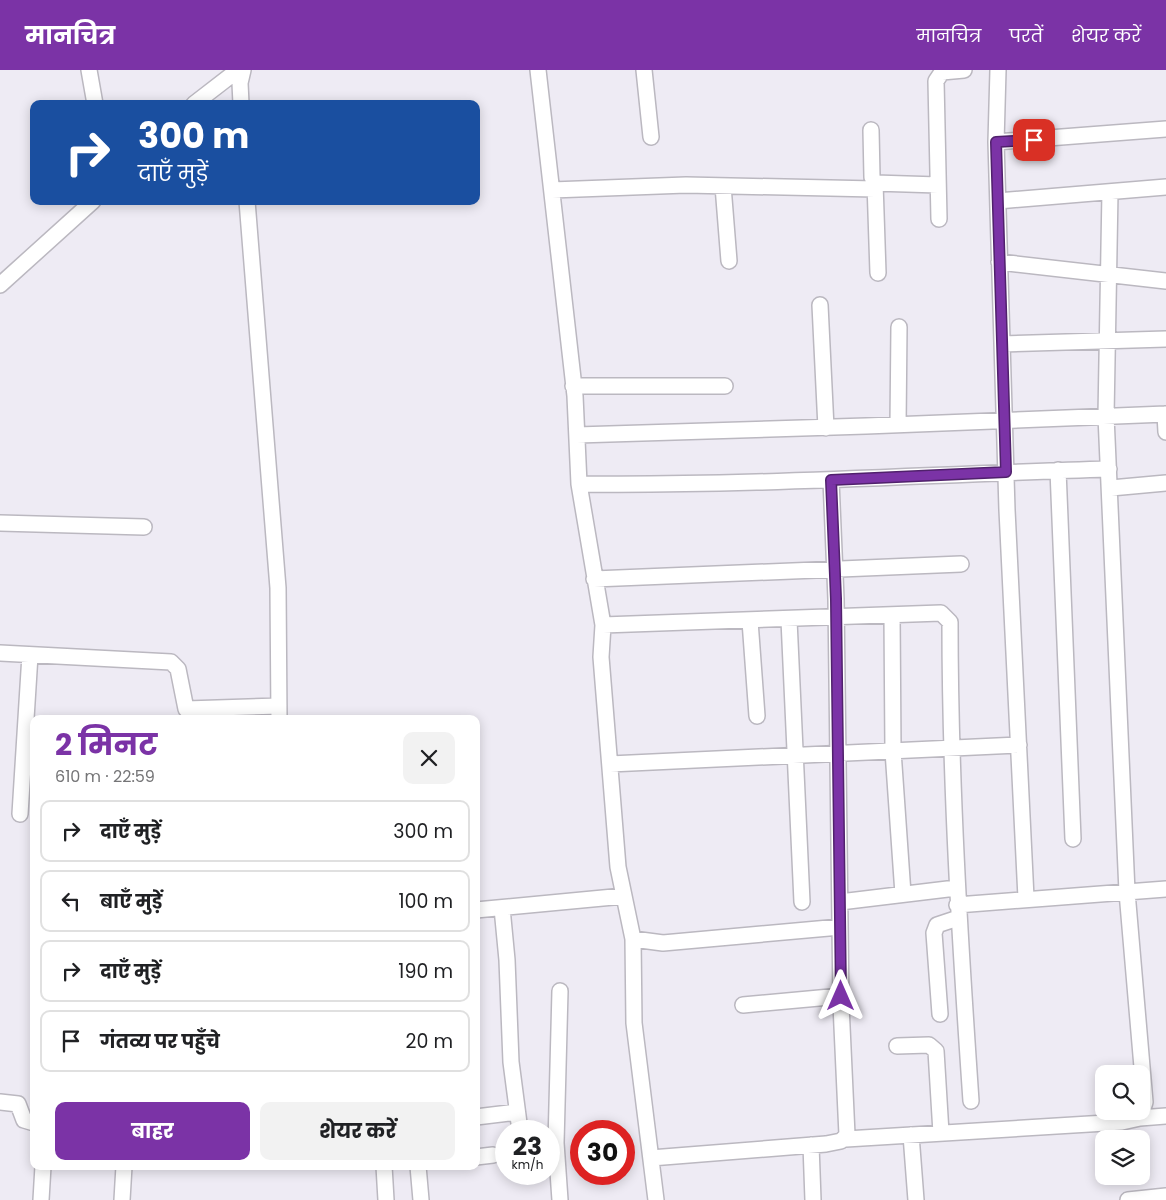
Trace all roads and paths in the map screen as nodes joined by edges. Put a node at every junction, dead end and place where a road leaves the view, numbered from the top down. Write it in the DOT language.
graph roads {
  1 [pos="89,70"];
  2 [pos="238,70"];
  3 [pos="243,70"];
  4 [pos="538,70"];
  5 [pos="644,70"];
  6 [pos="964,70"];
  7 [pos="998,70"];
  8 [pos="93,100"];
  9 [pos="199,100"];
  10 [pos="241,100"];
  11 [pos="1166,129"];
  12 [pos="871,130"];
  13 [pos="652,137"];
  14 [pos="996,142"];
  15 [pos="938,185"];
  16 [pos="723,186"];
  17 [pos="875,186"];
  18 [pos="1166,187"];
  19 [pos="552,190"];
  20 [pos="1110,192"];
  21 [pos="998,201"];
  22 [pos="89,205"];
  23 [pos="247,205"];
  24 [pos="939,218"];
  25 [pos="729,261"];
  26 [pos="999,262"];
  27 [pos="878,273"];
  28 [pos="1107,273"];
  29 [pos="1166,281"];
  30 [pos="0,285"];
  31 [pos="820,305"];
  32 [pos="899,327"];
  33 [pos="1166,339"];
  34 [pos="1106,340"];
  35 [pos="1002,344"];
  36 [pos="574,386"];
  37 [pos="725,386"];
  38 [pos="1166,414"];
  39 [pos="1106,416"];
  40 [pos="1004,421"];
  41 [pos="898,425"];
  42 [pos="826,428"];
  43 [pos="1166,432"];
  44 [pos="577,435"];
  45 [pos="1109,469"];
  46 [pos="1058,470"];
  47 [pos="1006,472"];
  48 [pos="831,480"];
  49 [pos="1166,483"];
  50 [pos="580,484"];
  51 [pos="1110,488"];
  52 [pos="0,523"];
  53 [pos="144,528"];
  54 [pos="961,564"];
  55 [pos="834,570"];
  56 [pos="594,579"];
  57 [pos="892,615"];
  58 [pos="836,618"];
  59 [pos="789,620"];
  60 [pos="750,621"];
  61 [pos="603,625"];
  62 [pos="0,653"];
  63 [pos="30,655"];
  64 [pos="279,713"];
  65 [pos="757,716"];
  66 [pos="1019,745"];
  67 [pos="950,749"];
  68 [pos="893,751"];
  69 [pos="838,754"];
  70 [pos="796,756"];
  71 [pos="610,764"];
  72 [pos="20,814"];
  73 [pos="1073,839"];
  74 [pos="956,888"];
  75 [pos="1166,889"];
  76 [pos="1127,892"];
  77 [pos="903,894"];
  78 [pos="624,896"];
  79 [pos="1026,898"];
  80 [pos="802,902"];
  81 [pos="840,902"];
  82 [pos="502,908"];
  83 [pos="480,910"];
  84 [pos="958,911"];
  85 [pos="840,927"];
  86 [pos="633,939"];
  87 [pos="560,991"];
  88 [pos="841,996"];
  89 [pos="742,1005"];
  90 [pos="940,1014"];
  91 [pos="896,1046"];
  92 [pos="1141,1065"];
  93 [pos="971,1101"];
  94 [pos="0,1102"];
  95 [pos="517,1112"];
  96 [pos="1166,1116"];
  97 [pos="480,1117"];
  98 [pos="1150,1117"];
  99 [pos="518,1120"];
  100 [pos="1131,1120"];
  101 [pos="30,1122"];
  102 [pos="941,1133"];
  103 [pos="912,1135"];
  104 [pos="846,1139"];
  105 [pos="811,1145"];
  106 [pos="493,1155"];
  107 [pos="480,1156"];
  108 [pos="651,1158"];
  109 [pos="43,1170"];
  110 [pos="124,1170"];
  111 [pos="384,1170"];
  112 [pos="418,1170"];
  113 [pos="1166,1196"];
  114 [pos="41,1200"];
  115 [pos="122,1200"];
  116 [pos="386,1200"];
  117 [pos="421,1200"];
  118 [pos="560,1200"];
  119 [pos="655,1200"];
  120 [pos="813,1200"];
  121 [pos="916,1200"];
  122 [pos="1128,1200"];
  1 -- 8 [label="street"];
  2 -- 9 [label="street"];
  3 -- 10 [label="street"];
  4 -- 19 [label="street"];
  5 -- 13 [label="street"];
  6 -- 15 [label="street"];
  7 -- 14 [label="street"];
  11 -- 14 [label="street"];
  12 -- 17 [label="street"];
  14 -- 21 [label="street"];
  15 -- 17 [label="street"];
  15 -- 24 [label="street"];
  16 -- 17 [label="street"];
  16 -- 19 [label="street"];
  16 -- 25 [label="street"];
  17 -- 27 [label="street"];
  18 -- 20 [label="street"];
  19 -- 36 [label="street"];
  20 -- 21 [label="street"];
  20 -- 28 [label="street"];
  21 -- 26 [label="street"];
  22 -- 30 [label="street"];
  23 -- 64 [label="street"];
  26 -- 28 [label="street"];
  26 -- 35 [label="street"];
  28 -- 29 [label="street"];
  28 -- 34 [label="street"];
  31 -- 42 [label="street"];
  32 -- 41 [label="street"];
  33 -- 34 [label="street"];
  34 -- 35 [label="street"];
  34 -- 39 [label="street"];
  35 -- 40 [label="street"];
  36 -- 37 [label="street"];
  36 -- 44 [label="street"];
  38 -- 39 [label="street"];
  38 -- 43 [label="street"];
  39 -- 40 [label="street"];
  39 -- 45 [label="street"];
  40 -- 41 [label="street"];
  40 -- 47 [label="street"];
  41 -- 42 [label="street"];
  42 -- 44 [label="street"];
  44 -- 50 [label="street"];
  45 -- 46 [label="street"];
  45 -- 51 [label="street"];
  46 -- 47 [label="street"];
  46 -- 73 [label="street"];
  47 -- 48 [label="street"];
  47 -- 66 [label="street"];
  48 -- 50 [label="street"];
  48 -- 55 [label="street"];
  49 -- 51 [label="street"];
  50 -- 56 [label="street"];
  51 -- 76 [label="street"];
  52 -- 53 [label="street"];
  54 -- 55 [label="street"];
  55 -- 56 [label="street"];
  55 -- 58 [label="street"];
  56 -- 61 [label="street"];
  57 -- 58 [label="street"];
  57 -- 67 [label="street"];
  57 -- 68 [label="street"];
  58 -- 59 [label="street"];
  58 -- 69 [label="street"];
  59 -- 60 [label="street"];
  59 -- 70 [label="street"];
  60 -- 61 [label="street"];
  60 -- 65 [label="street"];
  61 -- 71 [label="street"];
  62 -- 63 [label="street"];
  63 -- 64 [label="street"];
  63 -- 72 [label="street"];
  66 -- 67 [label="street"];
  66 -- 79 [label="street"];
  67 -- 68 [label="street"];
  67 -- 74 [label="street"];
  68 -- 69 [label="street"];
  68 -- 77 [label="street"];
  69 -- 70 [label="street"];
  69 -- 81 [label="street"];
  70 -- 71 [label="street"];
  70 -- 80 [label="street"];
  71 -- 78 [label="street"];
  74 -- 77 [label="street"];
  74 -- 84 [label="street"];
  75 -- 76 [label="street"];
  76 -- 79 [label="street"];
  76 -- 92 [label="street"];
  77 -- 81 [label="street"];
  78 -- 82 [label="street"];
  78 -- 86 [label="street"];
  79 -- 84 [label="street"];
  81 -- 85 [label="street"];
  82 -- 83 [label="street"];
  82 -- 95 [label="street"];
  84 -- 90 [label="street"];
  84 -- 93 [label="street"];
  85 -- 86 [label="street"];
  85 -- 88 [label="street"];
  86 -- 108 [label="street"];
  87 -- 118 [label="street"];
  88 -- 89 [label="street"];
  88 -- 104 [label="street"];
  91 -- 102 [label="street"];
  94 -- 101 [label="street"];
  95 -- 97 [label="street"];
  95 -- 99 [label="street"];
  96 -- 98 [label="street"];
  100 -- 102 [label="street"];
  102 -- 103 [label="street"];
  103 -- 104 [label="street"];
  103 -- 121 [label="street"];
  104 -- 105 [label="street"];
  105 -- 108 [label="street"];
  105 -- 120 [label="street"];
  106 -- 107 [label="street"];
  108 -- 119 [label="street"];
  109 -- 114 [label="street"];
  110 -- 115 [label="street"];
  111 -- 116 [label="street"];
  112 -- 117 [label="street"];
  113 -- 122 [label="street"];
}
